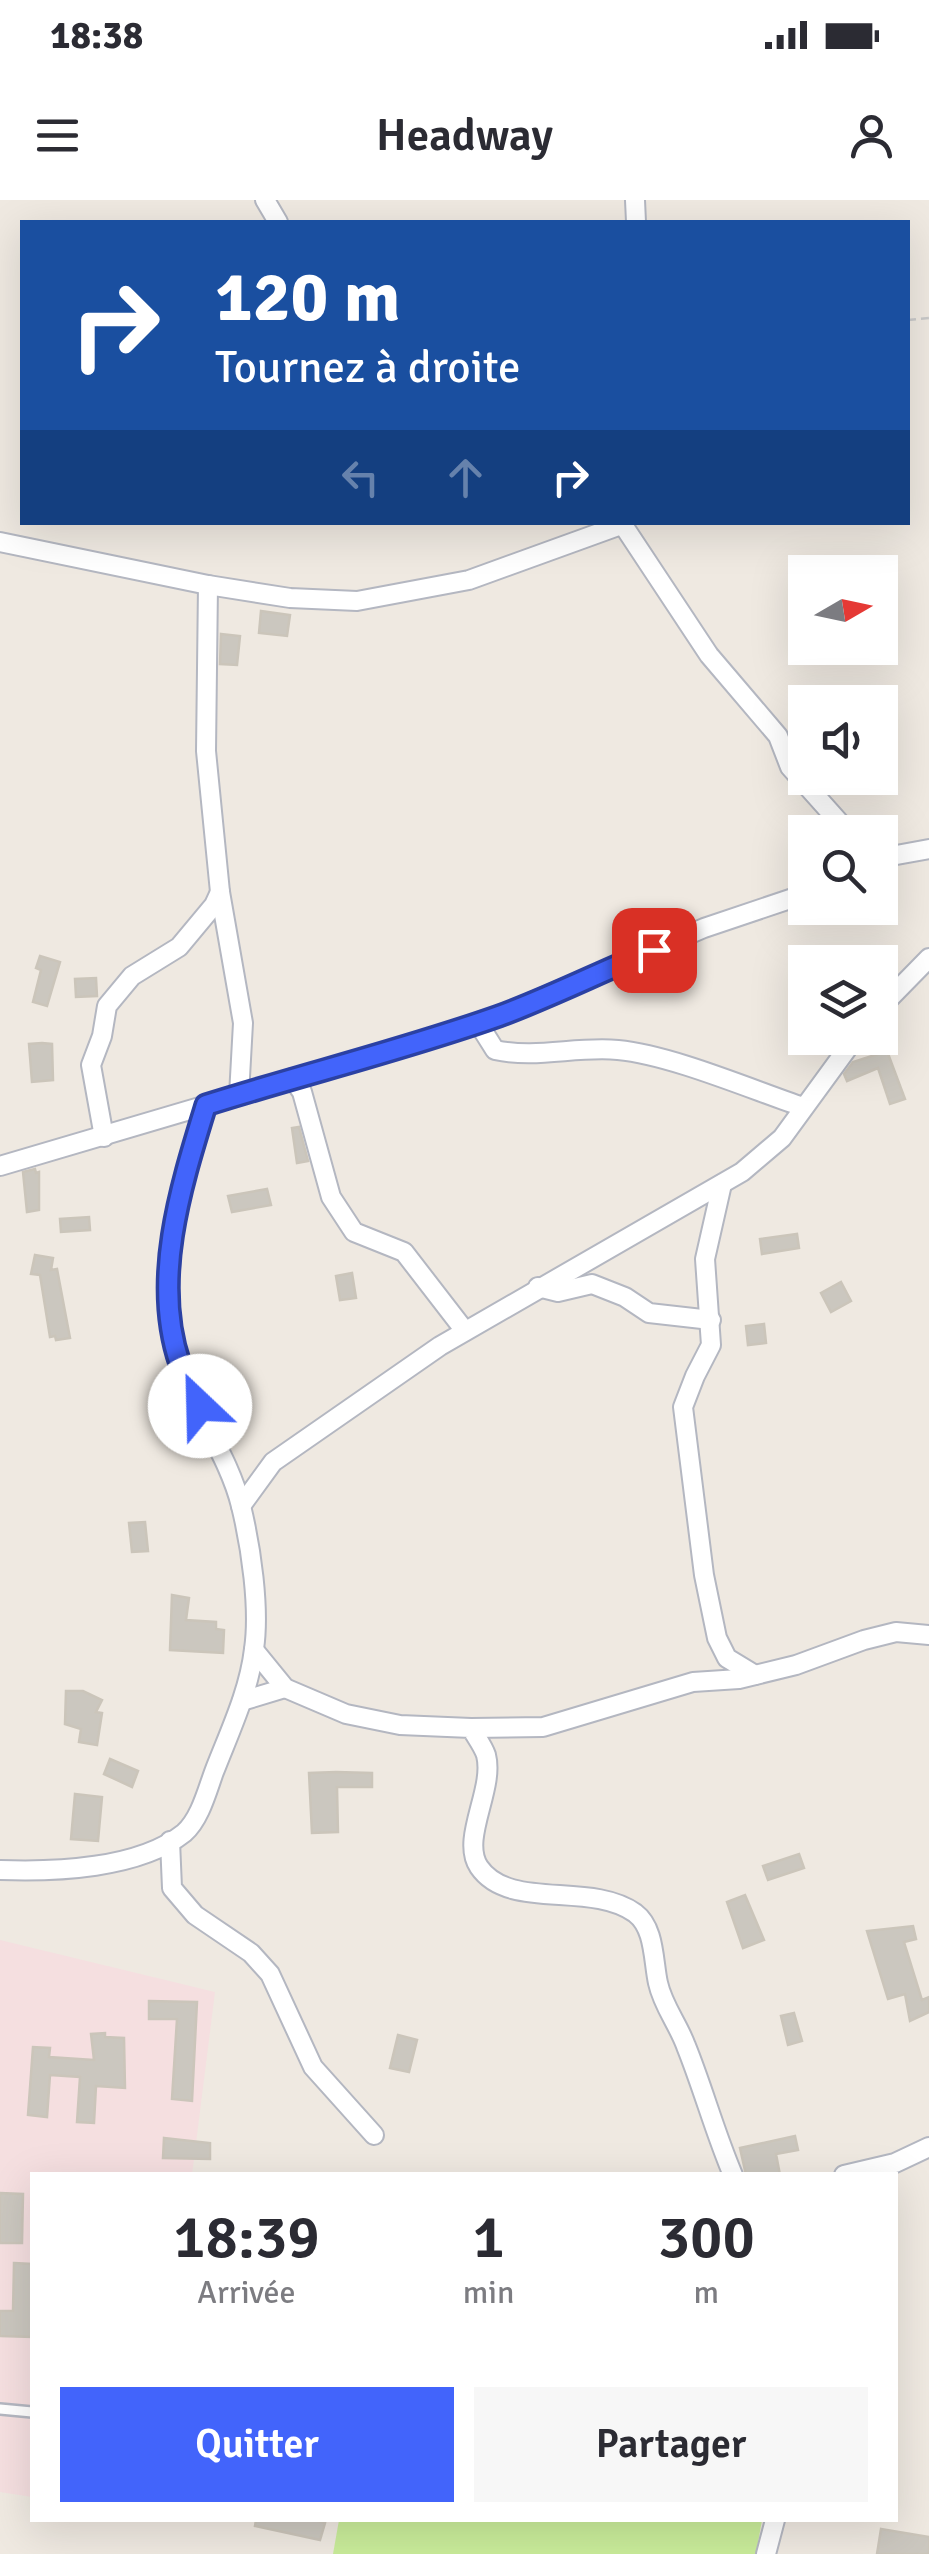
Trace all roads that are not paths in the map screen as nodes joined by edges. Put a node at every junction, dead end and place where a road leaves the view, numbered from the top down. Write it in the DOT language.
graph roads {
  1 [pos="618,525"];
  2 [pos="622,525"];
  3 [pos="0,542"];
  4 [pos="208,584"];
  5 [pos="833,815"];
  6 [pos="929,850"];
  7 [pos="898,855"];
  8 [pos="220,892"];
  9 [pos="788,900"];
  10 [pos="929,958"];
  11 [pos="898,990"];
  12 [pos="478,1023"];
  13 [pos="843,1055"];
  14 [pos="292,1078"];
  15 [pos="240,1094"];
  16 [pos="206,1105"];
  17 [pos="803,1107"];
  18 [pos="104,1137"];
  19 [pos="0,1166"];
  20 [pos="722,1184"];
  21 [pos="538,1288"];
  22 [pos="712,1320"];
  23 [pos="465,1330"];
  24 [pos="241,1506"];
  25 [pos="929,1635"];
  26 [pos="254,1650"];
  27 [pos="755,1675"];
  28 [pos="285,1688"];
  29 [pos="242,1701"];
  30 [pos="472,1728"];
  31 [pos="170,1840"];
  32 [pos="0,1870"];
  33 [pos="374,2135"];
  34 [pos="929,2147"];
  35 [pos="733,2172"];
  36 [pos="857,2172"];
  37 [pos="0,2410"];
  38 [pos="30,2412"];
  39 [pos="774,2522"];
  40 [pos="766,2554"];
  1 -- 4 [label="street"];
  2 -- 5 [label="street"];
  3 -- 4 [label="street"];
  4 -- 8 [label="street"];
  6 -- 7 [label="street"];
  8 -- 15 [label="street"];
  8 -- 18 [label="street"];
  9 -- 12 [label="street"];
  10 -- 11 [label="street"];
  12 -- 14 [label="street"];
  12 -- 17 [label="street"];
  13 -- 17 [label="street"];
  14 -- 15 [label="street"];
  14 -- 23 [label="street"];
  15 -- 16 [label="street"];
  16 -- 18 [label="street"];
  16 -- 24 [label="street"];
  17 -- 20 [label="street"];
  18 -- 19 [label="street"];
  20 -- 21 [label="street"];
  20 -- 22 [label="street"];
  21 -- 22 [label="street"];
  21 -- 23 [label="street"];
  22 -- 27 [label="street"];
  23 -- 24 [label="street"];
  24 -- 26 [label="street"];
  25 -- 27 [label="street"];
  26 -- 28 [label="street"];
  26 -- 29 [label="street"];
  27 -- 30 [label="street"];
  28 -- 29 [label="street"];
  28 -- 30 [label="street"];
  29 -- 31 [label="street"];
  30 -- 35 [label="street"];
  31 -- 32 [label="street"];
  31 -- 33 [label="street"];
  34 -- 36 [label="street"];
  37 -- 38 [label="lane"];
  39 -- 40 [label="street"];
}
